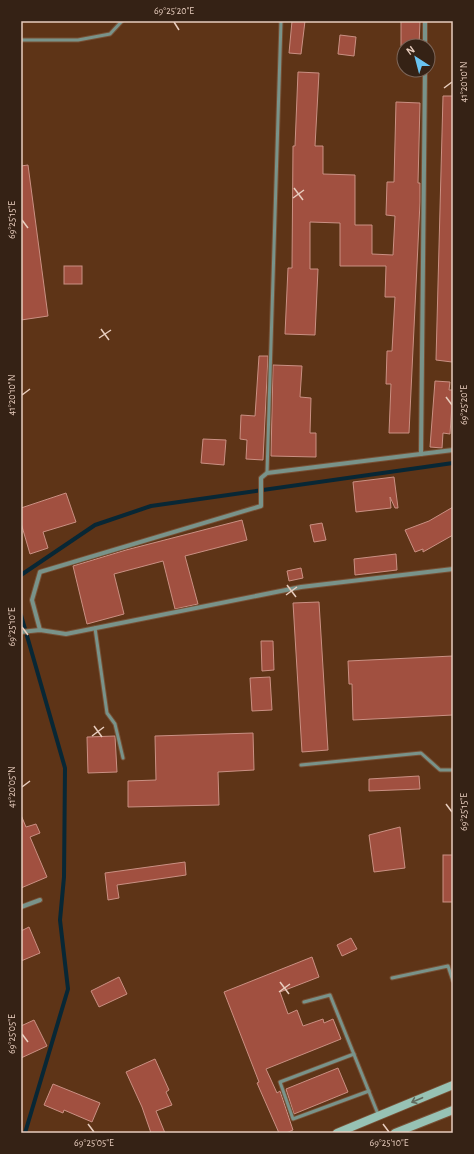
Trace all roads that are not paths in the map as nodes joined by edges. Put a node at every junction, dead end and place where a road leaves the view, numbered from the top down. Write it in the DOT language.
graph roads {
  1 [pos="122,21"];
  2 [pos="281,21"];
  3 [pos="425,21"];
  4 [pos="425,38"];
  5 [pos="21,40"];
  6 [pos="425,78"];
  7 [pos="453,450"];
  8 [pos="421,454"];
  9 [pos="267,473"];
  10 [pos="453,569"];
  11 [pos="95,628"];
  12 [pos="40,630"];
  13 [pos="21,632"];
  14 [pos="123,758"];
  15 [pos="301,765"];
  16 [pos="453,770"];
  17 [pos="40,900"];
  18 [pos="21,907"];
  19 [pos="392,978"];
  20 [pos="453,981"];
  21 [pos="304,1002"];
  22 [pos="354,1054"];
  23 [pos="453,1085"];
  24 [pos="369,1091"];
  25 [pos="453,1110"];
  26 [pos="379,1116"];
  27 [pos="337,1133"];
  28 [pos="395,1133"];
  1 -- 5 [label="lane"];
  2 -- 9 [label="lane"];
  3 -- 4 [label="street"];
  6 -- 8 [label="street"];
  7 -- 8 [label="street"];
  8 -- 9 [label="street"];
  9 -- 12 [label="street"];
  10 -- 11 [label="street"];
  11 -- 12 [label="street"];
  11 -- 14 [label="lane"];
  12 -- 13 [label="street"];
  15 -- 16 [label="lane"];
  17 -- 18 [label="street"];
  19 -- 20 [label="lane"];
  21 -- 22 [label="lane"];
  22 -- 24 [label="lane"];
  22 -- 24 [label="lane"];
  23 -- 26 [label="main road, one-way"];
  24 -- 26 [label="lane"];
  25 -- 28 [label="main road"];
  26 -- 27 [label="main road"];
}
